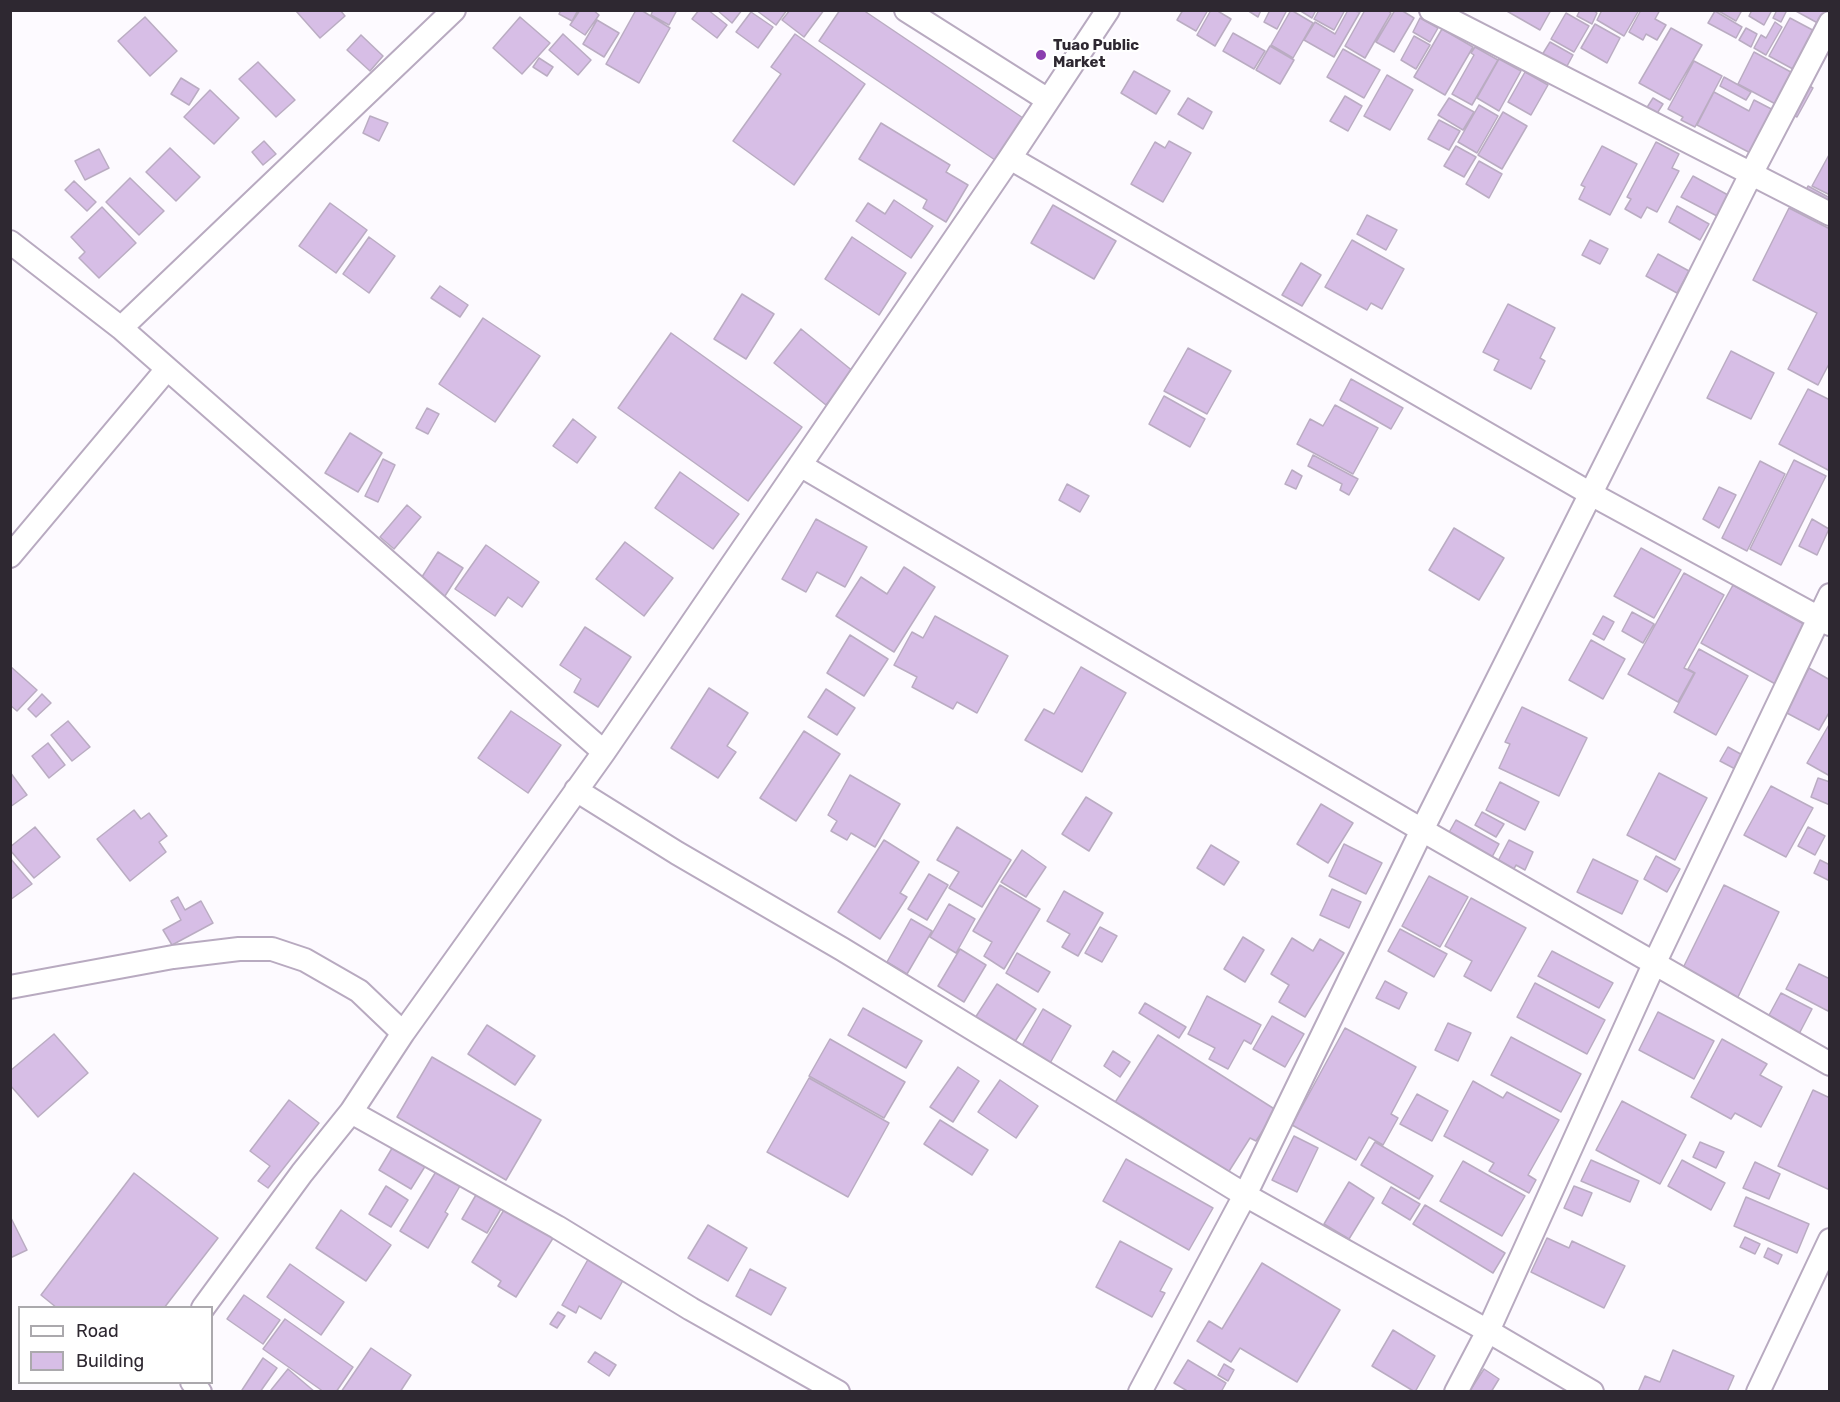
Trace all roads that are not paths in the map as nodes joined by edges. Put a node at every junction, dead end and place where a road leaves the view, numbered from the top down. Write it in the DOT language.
graph roads {
  1 [pos="454,10"];
  2 [pos="906,10"];
  3 [pos="1108,10"];
  4 [pos="1431,10"];
  5 [pos="1830,23"];
  6 [pos="1048,100"];
  7 [pos="1010,158"];
  8 [pos="1751,174"];
  9 [pos="1830,214"];
  10 [pos="10,242"];
  11 [pos="121,328"];
  12 [pos="167,369"];
  13 [pos="800,465"];
  14 [pos="1591,494"];
  15 [pos="10,556"];
  16 [pos="1830,596"];
  17 [pos="1825,621"];
  18 [pos="604,752"];
  19 [pos="576,790"];
  20 [pos="1422,830"];
  21 [pos="1655,962"];
  22 [pos="10,987"];
  23 [pos="403,1033"];
  24 [pos="1830,1064"];
  25 [pos="351,1112"];
  26 [pos="1245,1195"];
  27 [pos="1830,1240"];
  28 [pos="204,1306"];
  29 [pos="1488,1331"];
  30 [pos="838,1392"];
  31 [pos="1140,1392"];
  32 [pos="1456,1392"];
  33 [pos="1592,1392"];
  34 [pos="1758,1392"];
  1 -- 11 [label="street"];
  2 -- 6 [label="street"];
  3 -- 6 [label="street"];
  4 -- 8 [label="street"];
  5 -- 8 [label="street"];
  6 -- 7 [label="street"];
  7 -- 13 [label="street"];
  7 -- 14 [label="street"];
  8 -- 9 [label="street"];
  8 -- 14 [label="street"];
  10 -- 11 [label="street"];
  11 -- 12 [label="street"];
  12 -- 15 [label="street"];
  12 -- 18 [label="street"];
  13 -- 18 [label="street"];
  13 -- 20 [label="street"];
  14 -- 17 [label="street"];
  14 -- 20 [label="street"];
  16 -- 17 [label="street"];
  17 -- 21 [label="street"];
  18 -- 19 [label="street"];
  19 -- 23 [label="street"];
  19 -- 26 [label="street"];
  20 -- 21 [label="street"];
  20 -- 26 [label="street"];
  21 -- 24 [label="street"];
  21 -- 29 [label="street"];
  22 -- 23 [label="street"];
  23 -- 25 [label="street"];
  25 -- 28 [label="street"];
  25 -- 30 [label="street"];
  26 -- 29 [label="street"];
  26 -- 31 [label="street"];
  27 -- 34 [label="street"];
  29 -- 32 [label="street"];
  29 -- 33 [label="street"];
}
